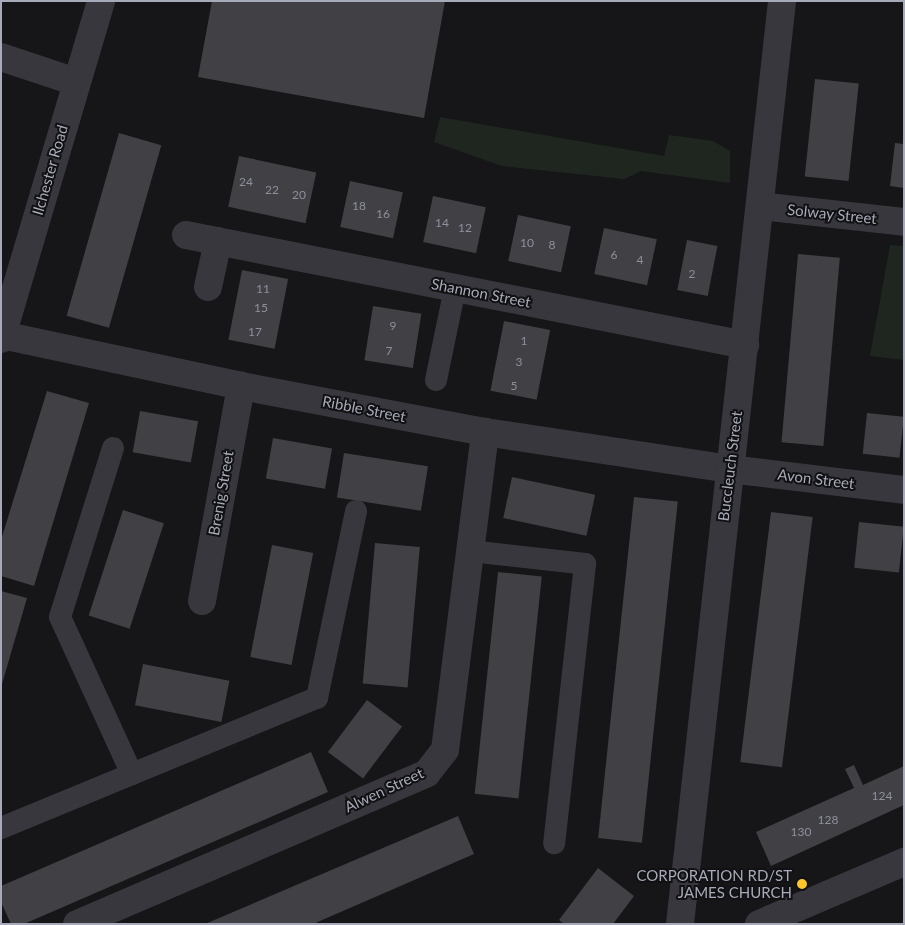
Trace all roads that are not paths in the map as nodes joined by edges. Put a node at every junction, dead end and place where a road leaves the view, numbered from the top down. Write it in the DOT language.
graph roads {
  1 [pos="101,1"];
  2 [pos="782,4"];
  3 [pos="1,57"];
  4 [pos="76,82"];
  5 [pos="760,206"];
  6 [pos="904,222"];
  7 [pos="186,235"];
  8 [pos="218,241"];
  9 [pos="208,287"];
  10 [pos="455,288"];
  11 [pos="2,337"];
  12 [pos="745,345"];
  13 [pos="436,380"];
  14 [pos="241,386"];
  15 [pos="485,432"];
  16 [pos="113,448"];
  17 [pos="728,469"];
  18 [pos="904,490"];
  19 [pos="356,511"];
  20 [pos="470,551"];
  21 [pos="202,600"];
  22 [pos="132,774"];
  23 [pos="1,828"];
  24 [pos="554,844"];
  25 [pos="904,862"];
  26 [pos="78,924"];
  27 [pos="680,924"];
  28 [pos="759,924"];
  1 -- 4 [label="street, Ilchester Road"];
  2 -- 5 [label="street, Buccleuch Street"];
  3 -- 4 [label="street"];
  4 -- 11 [label="street, Ilchester Road"];
  5 -- 6 [label="street, Solway Street"];
  5 -- 12 [label="street, Buccleuch Street"];
  7 -- 8 [label="street, Shannon Street"];
  8 -- 9 [label="street"];
  8 -- 10 [label="street, Shannon Street"];
  10 -- 12 [label="street, Shannon Street"];
  10 -- 13 [label="lane"];
  11 -- 14 [label="street, Ribble Street"];
  12 -- 17 [label="street, Buccleuch Street"];
  14 -- 15 [label="street, Ribble Street"];
  14 -- 21 [label="street, Brenig Street"];
  15 -- 17 [label="street, Ribble Street"];
  15 -- 20 [label="street, Alwen Street"];
  16 -- 22 [label="lane"];
  17 -- 18 [label="street, Avon Street"];
  17 -- 27 [label="street, Buccleuch Street"];
  19 -- 22 [label="lane"];
  20 -- 24 [label="lane"];
  20 -- 26 [label="street, Alwen Street"];
  22 -- 23 [label="lane"];
  25 -- 28 [label="street"];
}
